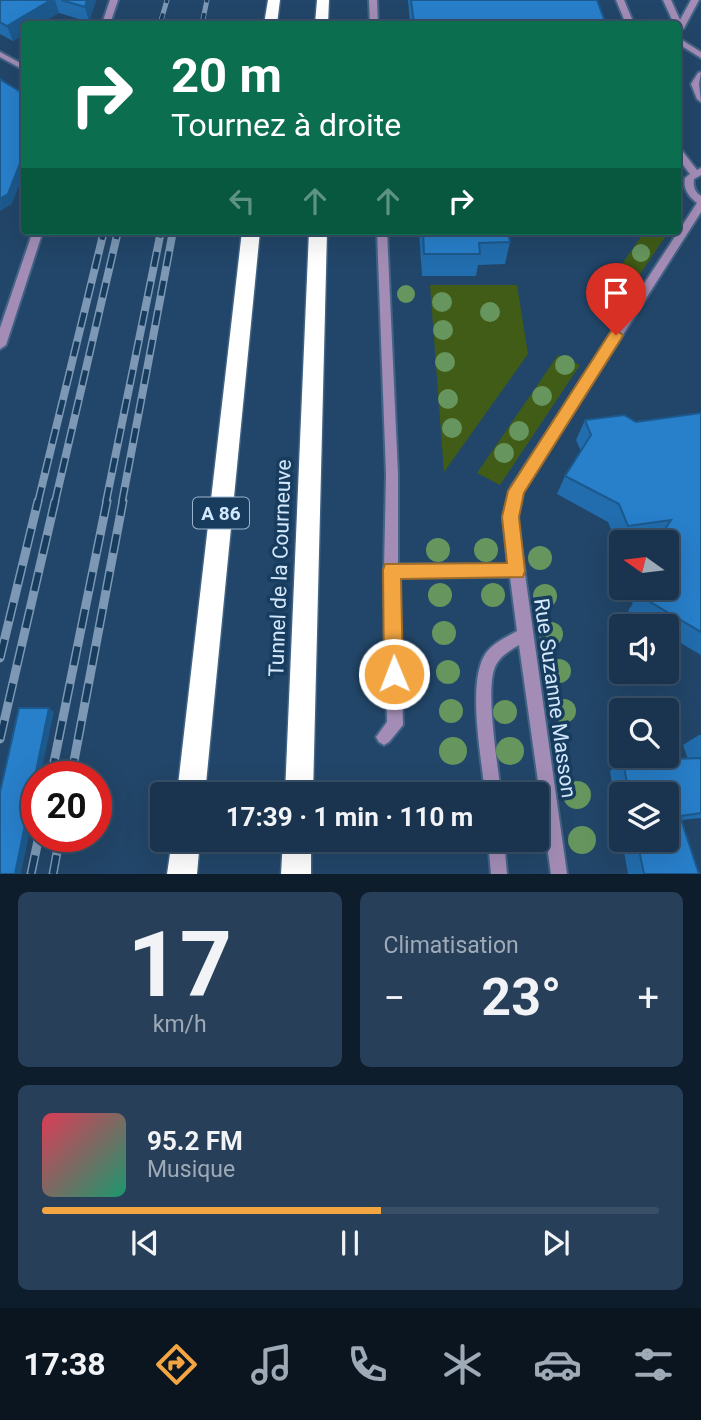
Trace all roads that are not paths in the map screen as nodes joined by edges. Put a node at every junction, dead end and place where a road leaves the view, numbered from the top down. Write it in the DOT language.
graph roads {
  1 [pos="114,0"];
  2 [pos="274,0"];
  3 [pos="323,0"];
  4 [pos="373,0"];
  5 [pos="620,0"];
  6 [pos="667,0"];
  7 [pos="695,0"];
  8 [pos="107,21"];
  9 [pos="271,21"];
  10 [pos="322,21"];
  11 [pos="374,21"];
  12 [pos="629,21"];
  13 [pos="676,21"];
  14 [pos="681,25"];
  15 [pos="681,41"];
  16 [pos="0,54"];
  17 [pos="701,56"];
  18 [pos="21,66"];
  19 [pos="701,75"];
  20 [pos="701,99"];
  21 [pos="681,154"];
  22 [pos="698,172"];
  23 [pos="701,202"];
  24 [pos="681,233"];
  25 [pos="37,235"];
  26 [pos="251,235"];
  27 [pos="318,235"];
  28 [pos="382,235"];
  29 [pos="680,235"];
  30 [pos="0,345"];
  31 [pos="391,570"];
  32 [pos="516,571"];
  33 [pos="525,634"];
  34 [pos="384,737"];
  35 [pos="192,782"];
  36 [pos="299,782"];
  37 [pos="492,782"];
  38 [pos="185,852"];
  39 [pos="297,852"];
  40 [pos="497,852"];
  41 [pos="182,874"];
  42 [pos="296,874"];
  43 [pos="499,874"];
  44 [pos="559,874"];
  1 -- 8 [label="street"];
  2 -- 9 [label="highway"];
  3 -- 10 [label="highway"];
  4 -- 11 [label="street"];
  5 -- 12 [label="street"];
  6 -- 13 [label="street"];
  7 -- 14 [label="street"];
  15 -- 17 [label="street"];
  16 -- 18 [label="street"];
  19 -- 20 [label="street"];
  21 -- 22 [label="street"];
  22 -- 23 [label="street"];
  23 -- 24 [label="street, Rue Suzanne Masson"];
  25 -- 30 [label="street"];
  26 -- 35 [label="highway, A 86"];
  27 -- 36 [label="highway, Tunnel de la Courneuve"];
  28 -- 31 [label="street"];
  29 -- 32 [label="street, Rue Suzanne Masson"];
  31 -- 32 [label="street"];
  31 -- 34 [label="street"];
  32 -- 33 [label="street, Rue Suzanne Masson"];
  33 -- 37 [label="street"];
  33 -- 44 [label="street, Rue Suzanne Masson"];
  38 -- 41 [label="highway"];
  39 -- 42 [label="highway"];
  40 -- 43 [label="street"];
}
